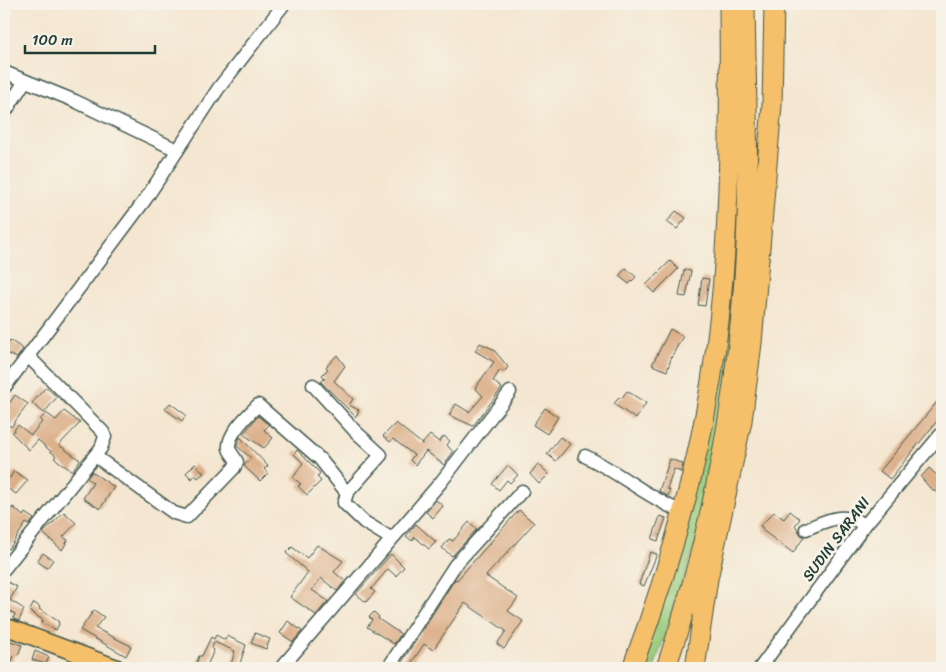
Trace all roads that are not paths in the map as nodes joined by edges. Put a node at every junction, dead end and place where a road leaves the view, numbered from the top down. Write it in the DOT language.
graph roads {
  1 [pos="284,4"];
  2 [pos="729,4"];
  3 [pos="745,4"];
  4 [pos="774,4"];
  5 [pos="4,72"];
  6 [pos="25,81"];
  7 [pos="4,114"];
  8 [pos="177,150"];
  9 [pos="28,356"];
  10 [pos="313,385"];
  11 [pos="4,388"];
  12 [pos="510,392"];
  13 [pos="942,433"];
  14 [pos="95,456"];
  15 [pos="586,456"];
  16 [pos="522,490"];
  17 [pos="347,493"];
  18 [pos="684,513"];
  19 [pos="865,526"];
  20 [pos="806,529"];
  21 [pos="392,539"];
  22 [pos="4,569"];
  23 [pos="4,626"];
  24 [pos="675,641"];
  25 [pos="117,668"];
  26 [pos="282,668"];
  27 [pos="388,668"];
  28 [pos="632,668"];
  29 [pos="666,668"];
  30 [pos="673,668"];
  31 [pos="695,668"];
  32 [pos="760,668"];
  1 -- 8 [label="street"];
  2 -- 18 [label="highway"];
  3 -- 24 [label="highway"];
  4 -- 31 [label="highway"];
  5 -- 6 [label="street"];
  6 -- 7 [label="street"];
  6 -- 8 [label="street"];
  8 -- 9 [label="street"];
  9 -- 11 [label="street"];
  9 -- 14 [label="street"];
  10 -- 17 [label="street"];
  12 -- 21 [label="street"];
  13 -- 19 [label="street, SUDIN SARANI"];
  14 -- 17 [label="street"];
  14 -- 22 [label="street"];
  15 -- 18 [label="street"];
  16 -- 27 [label="street"];
  17 -- 21 [label="street"];
  18 -- 28 [label="highway"];
  19 -- 20 [label="street"];
  19 -- 32 [label="street, SUDIN SARANI"];
  21 -- 26 [label="street"];
  23 -- 25 [label="main road"];
  24 -- 29 [label="highway"];
  24 -- 30 [label="highway"];
}
